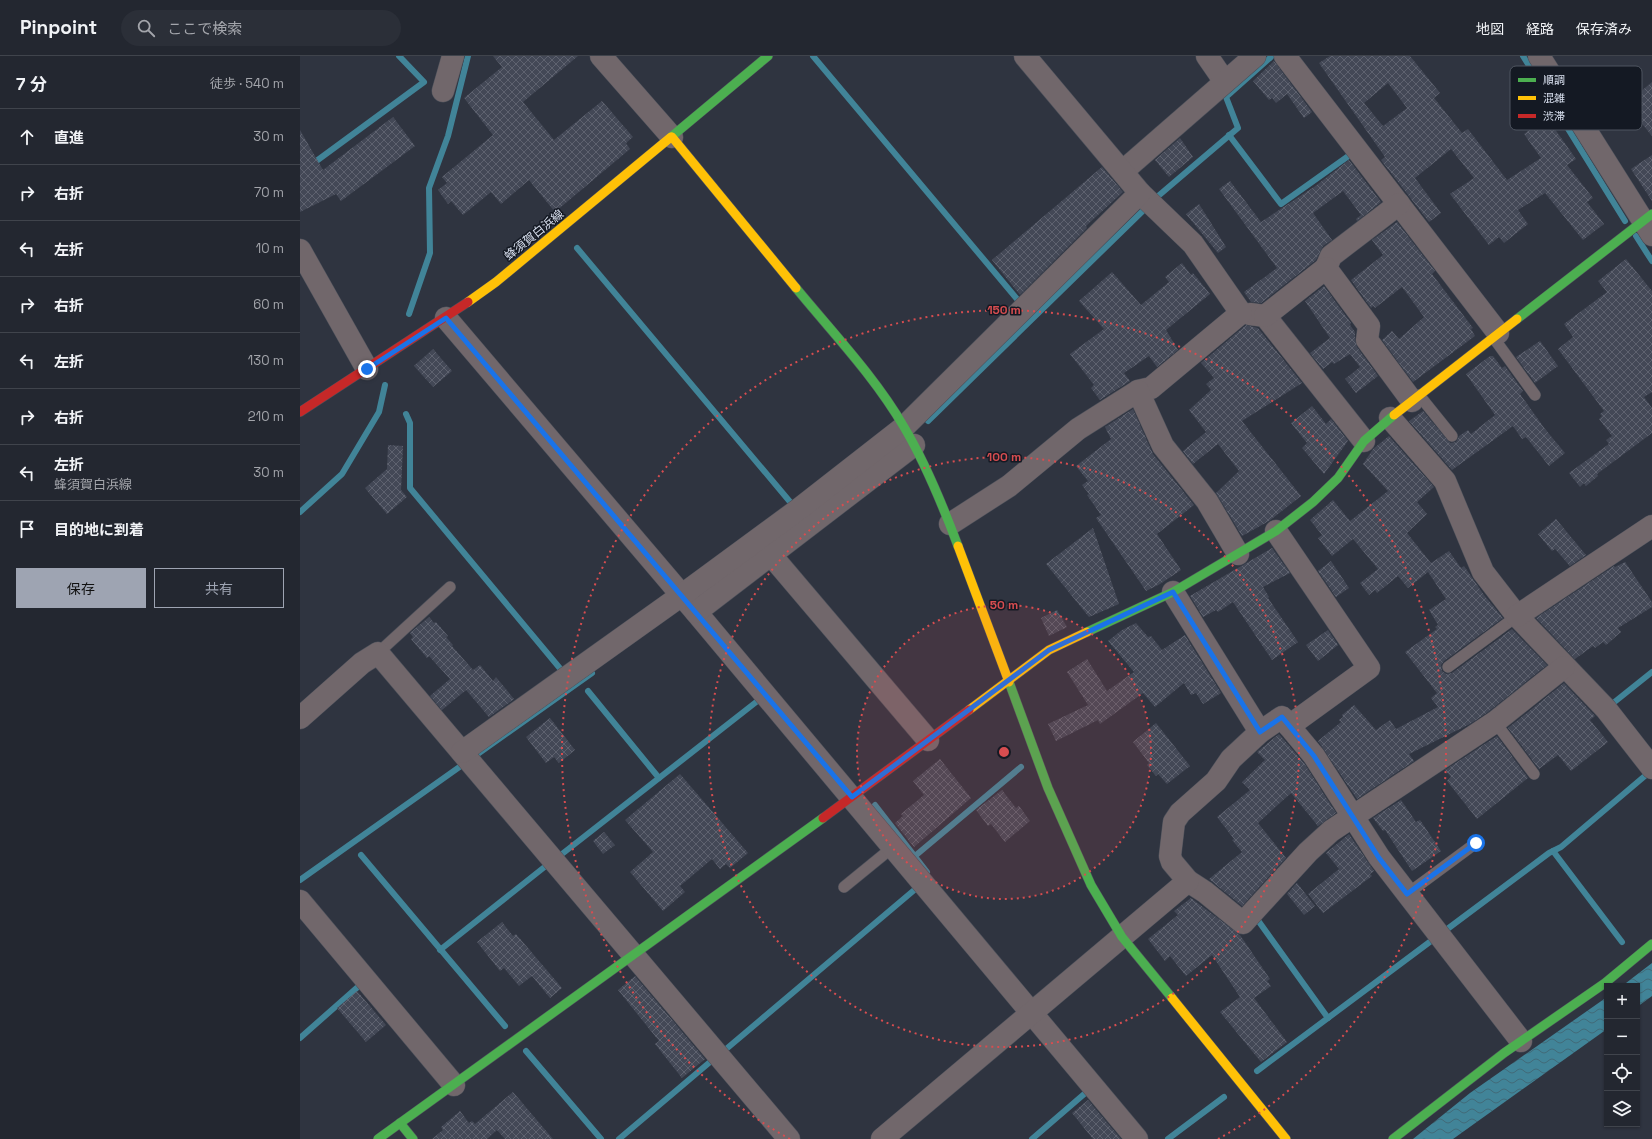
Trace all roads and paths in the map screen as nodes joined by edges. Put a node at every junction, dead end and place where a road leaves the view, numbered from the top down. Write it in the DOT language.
graph roads {
  1 [pos="453,56"];
  2 [pos="601,56"];
  3 [pos="768,56"];
  4 [pos="1025,56"];
  5 [pos="1207,56"];
  6 [pos="1255,56"];
  7 [pos="1285,56"];
  8 [pos="1539,56"];
  9 [pos="1546,66"];
  10 [pos="1225,82"];
  11 [pos="443,91"];
  12 [pos="1588,130"];
  13 [pos="672,137"];
  14 [pos="1122,172"];
  15 [pos="1147,199"];
  16 [pos="1399,204"];
  17 [pos="1649,223"];
  18 [pos="300,250"];
  19 [pos="1326,268"];
  20 [pos="1241,313"];
  21 [pos="1265,316"];
  22 [pos="446,318"];
  23 [pos="1496,335"];
  24 [pos="367,369"];
  25 [pos="1138,391"];
  26 [pos="1535,395"];
  27 [pos="1416,398"];
  28 [pos="300,412"];
  29 [pos="1390,418"];
  30 [pos="909,436"];
  31 [pos="1452,436"];
  32 [pos="1364,441"];
  33 [pos="950,524"];
  34 [pos="1652,526"];
  35 [pos="1276,531"];
  36 [pos="770,554"];
  37 [pos="1238,554"];
  38 [pos="450,587"];
  39 [pos="1173,592"];
  40 [pos="689,603"];
  41 [pos="1517,616"];
  42 [pos="378,653"];
  43 [pos="1448,667"];
  44 [pos="1564,667"];
  45 [pos="1008,680"];
  46 [pos="300,718"];
  47 [pos="1495,722"];
  48 [pos="1289,726"];
  49 [pos="1260,732"];
  50 [pos="928,740"];
  51 [pos="467,758"];
  52 [pos="1652,768"];
  53 [pos="1534,774"];
  54 [pos="852,797"];
  55 [pos="1352,816"];
  56 [pos="1476,843"];
  57 [pos="894,847"];
  58 [pos="1188,881"];
  59 [pos="844,887"];
  60 [pos="1407,894"];
  61 [pos="300,901"];
  62 [pos="1122,937"];
  63 [pos="1652,944"];
  64 [pos="634,955"];
  65 [pos="1032,1012"];
  66 [pos="1521,1041"];
  67 [pos="454,1085"];
  68 [pos="400,1123"];
  69 [pos="378,1139"];
  70 [pos="413,1139"];
  71 [pos="789,1139"];
  72 [pos="882,1139"];
  73 [pos="1137,1139"];
  74 [pos="1286,1139"];
  75 [pos="1393,1139"];
  1 -- 11 [label="street"];
  2 -- 13 [label="street"];
  3 -- 13 [label="street, 蜂須賀白浜線"];
  4 -- 14 [label="street"];
  5 -- 10 [label="street"];
  6 -- 10 [label="street"];
  7 -- 16 [label="street"];
  8 -- 9 [label="street"];
  10 -- 14 [label="street"];
  12 -- 17 [label="street"];
  13 -- 22 [label="street, 蜂須賀白浜線"];
  13 -- 30 [label="street"];
  14 -- 15 [label="street"];
  15 -- 20 [label="street"];
  15 -- 30 [label="street"];
  16 -- 19 [label="street"];
  16 -- 23 [label="street"];
  17 -- 23 [label="street"];
  18 -- 24 [label="street"];
  19 -- 21 [label="street"];
  19 -- 27 [label="street"];
  20 -- 21 [label="street"];
  20 -- 25 [label="street"];
  21 -- 32 [label="street"];
  22 -- 24 [label="street, 蜂須賀白浜線"];
  22 -- 40 [label="street"];
  23 -- 26 [label="lane"];
  23 -- 27 [label="street"];
  24 -- 28 [label="street, 蜂須賀白浜線"];
  25 -- 33 [label="street"];
  25 -- 37 [label="street"];
  27 -- 29 [label="street"];
  27 -- 31 [label="lane"];
  29 -- 32 [label="street"];
  29 -- 41 [label="street"];
  30 -- 33 [label="street"];
  30 -- 36 [label="street"];
  30 -- 40 [label="street"];
  32 -- 35 [label="street"];
  33 -- 45 [label="street"];
  34 -- 41 [label="street"];
  35 -- 37 [label="street"];
  35 -- 48 [label="street"];
  36 -- 40 [label="street"];
  36 -- 50 [label="street"];
  37 -- 39 [label="street"];
  38 -- 42 [label="lane"];
  39 -- 45 [label="street"];
  39 -- 49 [label="street"];
  40 -- 51 [label="street"];
  40 -- 54 [label="street"];
  41 -- 43 [label="lane"];
  41 -- 44 [label="street"];
  42 -- 46 [label="street"];
  42 -- 51 [label="street"];
  44 -- 47 [label="street"];
  44 -- 52 [label="street"];
  45 -- 50 [label="street"];
  45 -- 62 [label="street"];
  47 -- 53 [label="lane"];
  47 -- 55 [label="street"];
  48 -- 49 [label="street"];
  48 -- 55 [label="street"];
  49 -- 58 [label="street"];
  50 -- 54 [label="street"];
  51 -- 64 [label="street"];
  54 -- 57 [label="street"];
  54 -- 64 [label="street"];
  55 -- 58 [label="street"];
  55 -- 60 [label="street"];
  56 -- 60 [label="lane"];
  57 -- 59 [label="lane"];
  57 -- 65 [label="street"];
  58 -- 62 [label="street"];
  60 -- 66 [label="street"];
  61 -- 67 [label="street"];
  62 -- 65 [label="street"];
  62 -- 74 [label="street"];
  63 -- 66 [label="street"];
  64 -- 67 [label="street"];
  64 -- 71 [label="street"];
  65 -- 72 [label="street"];
  65 -- 73 [label="street"];
  66 -- 75 [label="street"];
  67 -- 68 [label="street"];
  68 -- 69 [label="street"];
  68 -- 70 [label="street"];
}
